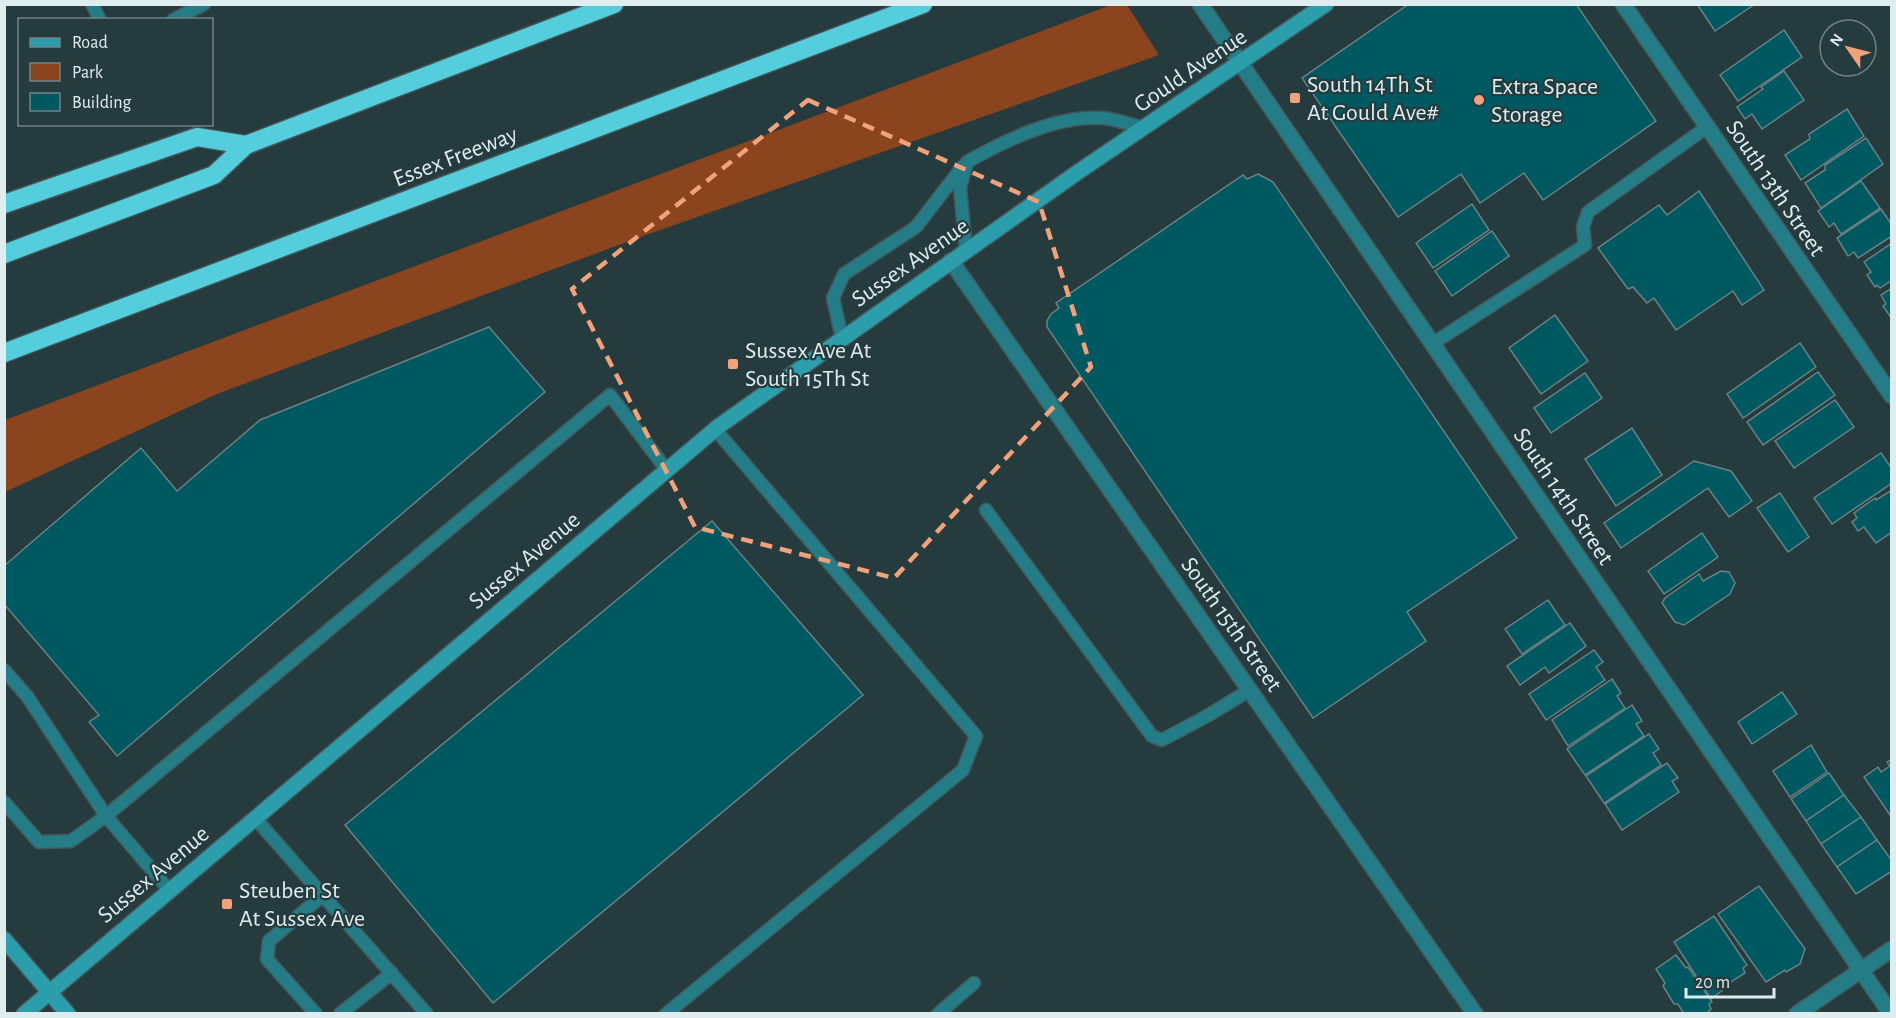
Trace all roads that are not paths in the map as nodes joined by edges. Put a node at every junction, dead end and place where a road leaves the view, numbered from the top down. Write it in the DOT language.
graph roads {
  1 [pos="92,4"];
  2 [pos="204,4"];
  3 [pos="614,4"];
  4 [pos="923,4"];
  5 [pos="1326,4"];
  6 [pos="1623,4"];
  7 [pos="1202,8"];
  8 [pos="99,18"];
  9 [pos="177,18"];
  10 [pos="1240,63"];
  11 [pos="1144,128"];
  12 [pos="1707,128"];
  13 [pos="246,145"];
  14 [pos="967,162"];
  15 [pos="1078,172"];
  16 [pos="4,204"];
  17 [pos="966,250"];
  18 [pos="4,254"];
  19 [pos="951,261"];
  20 [pos="136,303"];
  21 [pos="842,338"];
  22 [pos="1432,344"];
  23 [pos="4,354"];
  24 [pos="4,361"];
  25 [pos="1892,396"];
  26 [pos="715,429"];
  27 [pos="666,469"];
  28 [pos="986,510"];
  29 [pos="4,670"];
  30 [pos="1250,690"];
  31 [pos="4,802"];
  32 [pos="106,816"];
  33 [pos="255,818"];
  34 [pos="169,890"];
  35 [pos="323,895"];
  36 [pos="4,939"];
  37 [pos="1892,949"];
  38 [pos="1861,970"];
  39 [pos="392,974"];
  40 [pos="974,983"];
  41 [pos="49,992"];
  42 [pos="24,1014"];
  43 [pos="68,1014"];
  44 [pos="316,1014"];
  45 [pos="340,1014"];
  46 [pos="427,1014"];
  47 [pos="666,1014"];
  48 [pos="938,1014"];
  49 [pos="1475,1014"];
  50 [pos="1797,1014"];
  51 [pos="1891,1014"];
  1 -- 8 [label="lane"];
  2 -- 9 [label="lane"];
  3 -- 13 [label="highway"];
  4 -- 20 [label="highway, Essex Freeway"];
  5 -- 10 [label="street, Gould Avenue"];
  6 -- 12 [label="street, South 13th Street"];
  7 -- 10 [label="street, South 14th Street"];
  10 -- 11 [label="street, Gould Avenue"];
  10 -- 22 [label="street, South 14th Street"];
  11 -- 14 [label="lane"];
  11 -- 15 [label="street, Gould Avenue"];
  12 -- 22 [label="lane"];
  12 -- 25 [label="street, South 13th Street"];
  13 -- 16 [label="highway"];
  13 -- 18 [label="highway"];
  14 -- 17 [label="lane"];
  14 -- 21 [label="lane"];
  15 -- 17 [label="street, Sussex Avenue"];
  17 -- 19 [label="street, Sussex Avenue"];
  19 -- 21 [label="street, Sussex Avenue"];
  19 -- 30 [label="street, South 15th Street"];
  20 -- 23 [label="highway, Essex Freeway"];
  20 -- 24 [label="highway"];
  21 -- 26 [label="street, Sussex Avenue"];
  22 -- 38 [label="street, South 14th Street"];
  26 -- 27 [label="street, Sussex Avenue"];
  26 -- 47 [label="lane"];
  27 -- 32 [label="lane"];
  27 -- 33 [label="street, Sussex Avenue"];
  28 -- 30 [label="lane"];
  29 -- 32 [label="lane"];
  30 -- 49 [label="street, South 15th Street"];
  31 -- 32 [label="lane"];
  32 -- 34 [label="lane"];
  33 -- 34 [label="street, Sussex Avenue"];
  33 -- 35 [label="lane"];
  34 -- 41 [label="street, Sussex Avenue"];
  35 -- 39 [label="lane"];
  35 -- 44 [label="lane"];
  36 -- 41 [label="street"];
  37 -- 38 [label="street"];
  38 -- 50 [label="street"];
  38 -- 51 [label="street, South 14th Street"];
  39 -- 45 [label="lane"];
  39 -- 46 [label="lane"];
  40 -- 48 [label="lane"];
  41 -- 42 [label="street, Sussex Avenue"];
  41 -- 43 [label="street"];
}
